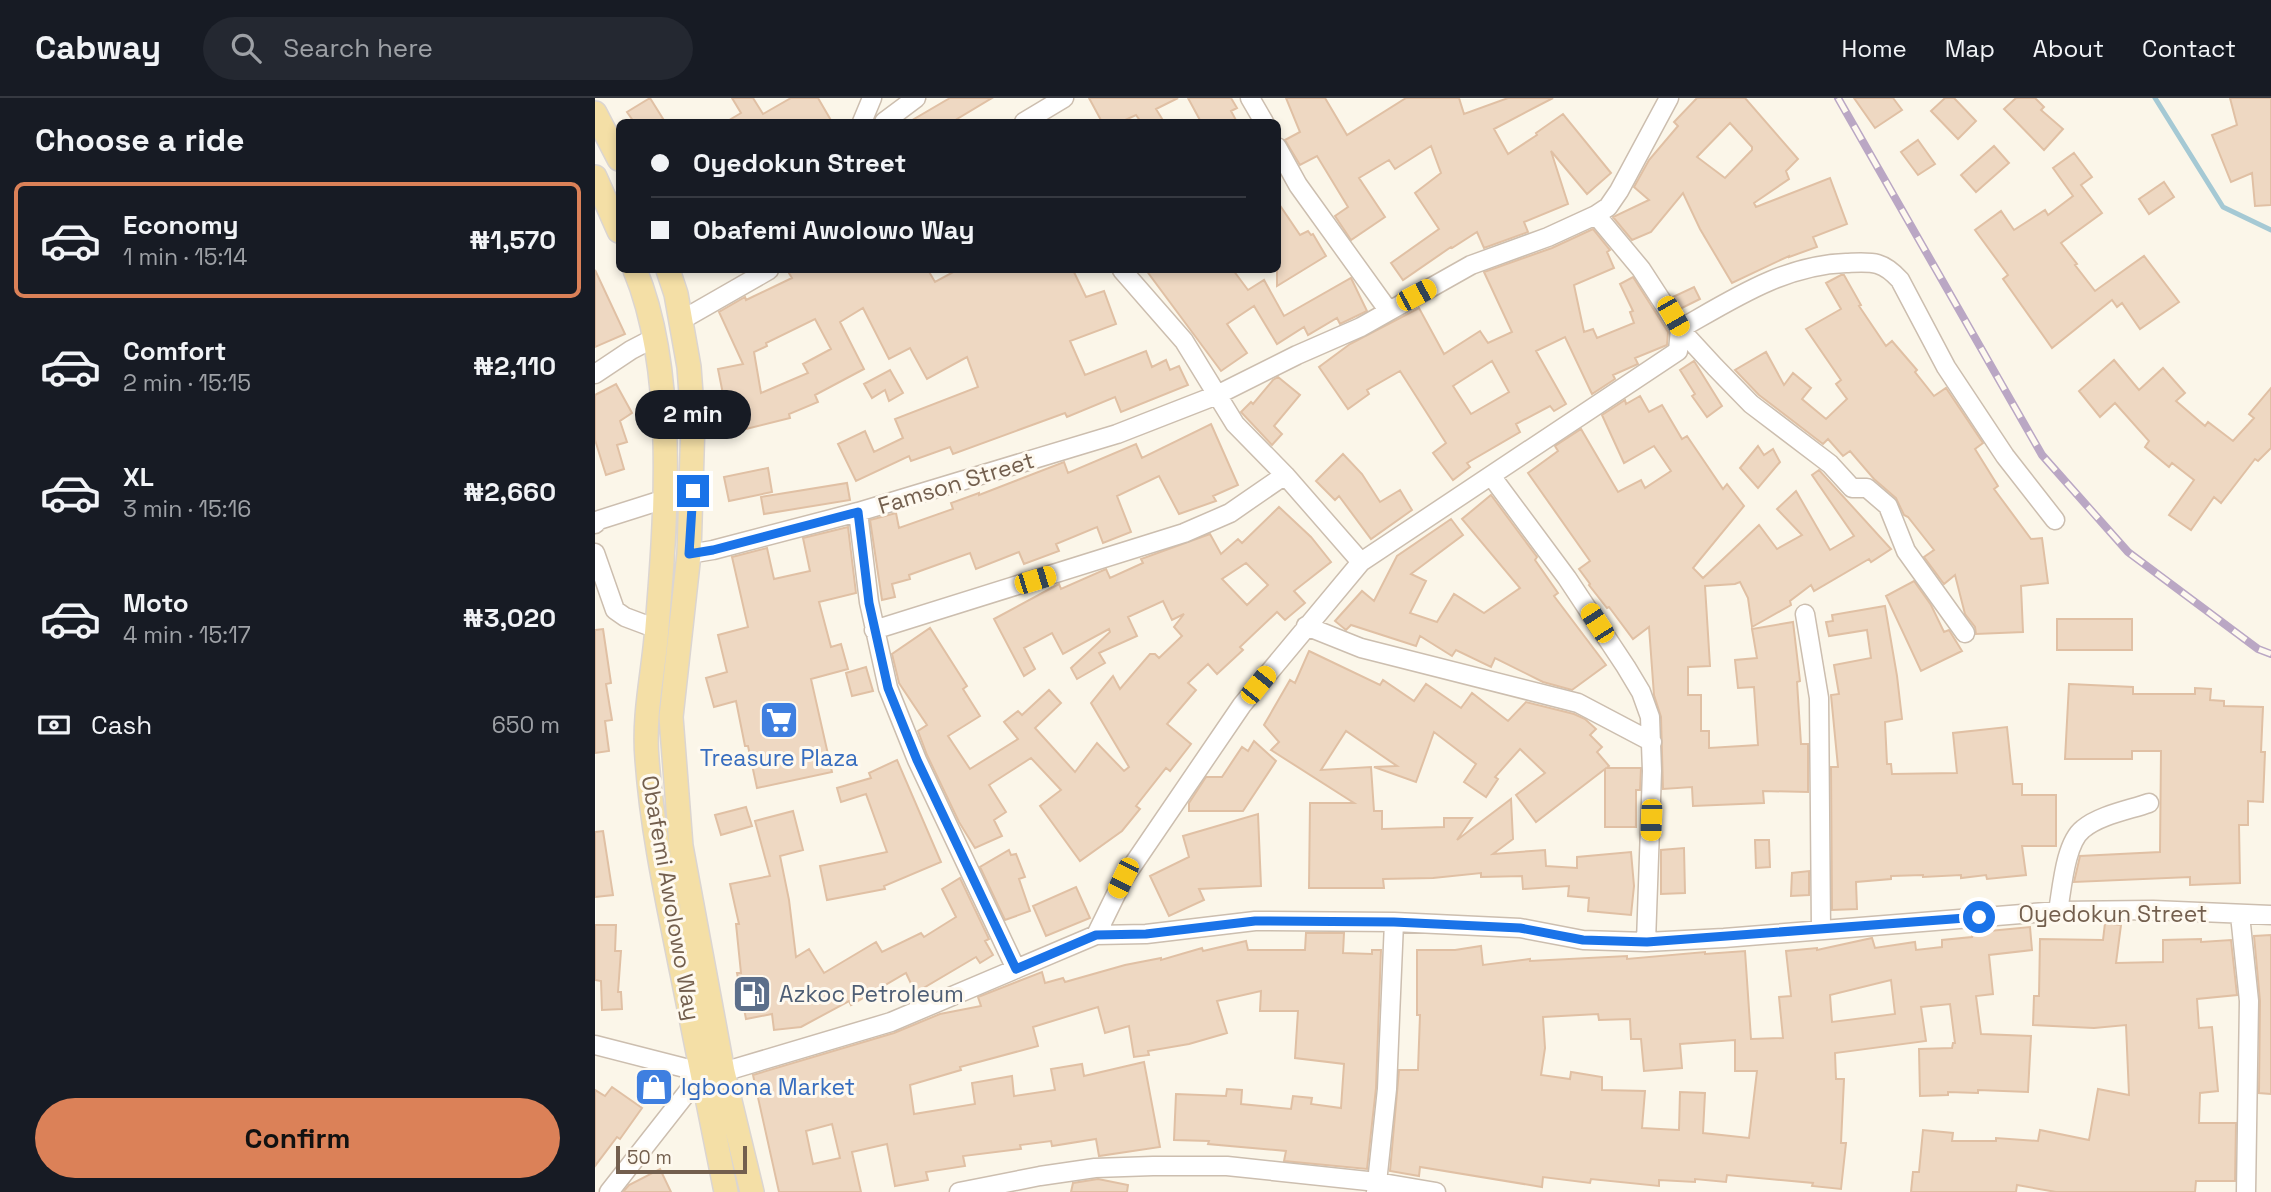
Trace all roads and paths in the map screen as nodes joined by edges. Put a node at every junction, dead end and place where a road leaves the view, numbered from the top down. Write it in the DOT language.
graph roads {
  1 [pos="872,98"];
  2 [pos="916,98"];
  3 [pos="1064,98"];
  4 [pos="1250,98"];
  5 [pos="1669,98"];
  6 [pos="595,113"];
  7 [pos="863,119"];
  8 [pos="888,119"];
  9 [pos="1029,119"];
  10 [pos="1262,119"];
  11 [pos="616,153"];
  12 [pos="1281,154"];
  13 [pos="595,177"];
  14 [pos="1596,215"];
  15 [pos="616,223"];
  16 [pos="636,273"];
  17 [pos="669,273"];
  18 [pos="761,273"];
  19 [pos="1125,273"];
  20 [pos="1388,310"];
  21 [pos="680,321"];
  22 [pos="1680,329"];
  23 [pos="656,337"];
  24 [pos="595,374"];
  25 [pos="1217,395"];
  26 [pos="1285,475"];
  27 [pos="1492,477"];
  28 [pos="665,499"];
  29 [pos="858,512"];
  30 [pos="2055,520"];
  31 [pos="595,524"];
  32 [pos="595,553"];
  33 [pos="689,554"];
  34 [pos="1361,562"];
  35 [pos="1805,614"];
  36 [pos="1306,625"];
  37 [pos="657,629"];
  38 [pos="874,630"];
  39 [pos="1965,633"];
  40 [pos="1652,742"];
  41 [pos="2149,803"];
  42 [pos="2058,911"];
  43 [pos="2240,915"];
  44 [pos="2271,915"];
  45 [pos="1394,922"];
  46 [pos="1821,929"];
  47 [pos="1096,935"];
  48 [pos="1647,942"];
  49 [pos="1016,969"];
  50 [pos="595,1045"];
  51 [pos="709,1076"];
  52 [pos="1377,1187"];
  53 [pos="609,1192"];
  54 [pos="726,1192"];
  55 [pos="752,1192"];
  56 [pos="959,1192"];
  57 [pos="1436,1192"];
  58 [pos="2246,1192"];
  1 -- 7 [label="street"];
  2 -- 8 [label="street"];
  3 -- 9 [label="street"];
  4 -- 10 [label="street"];
  5 -- 14 [label="street"];
  6 -- 11 [label="main road"];
  12 -- 20 [label="street"];
  13 -- 15 [label="main road"];
  14 -- 20 [label="street, Famson Street"];
  14 -- 22 [label="street"];
  16 -- 23 [label="main road, Obafemi Awolowo Way"];
  17 -- 21 [label="main road, Obafemi Awolowo Way"];
  18 -- 21 [label="street"];
  19 -- 25 [label="street"];
  20 -- 25 [label="street, Famson Street"];
  21 -- 33 [label="main road, Obafemi Awolowo Way"];
  22 -- 27 [label="street"];
  22 -- 30 [label="street"];
  22 -- 39 [label="street"];
  23 -- 24 [label="street"];
  23 -- 28 [label="main road, Obafemi Awolowo Way"];
  25 -- 26 [label="street"];
  25 -- 29 [label="street, Famson Street"];
  26 -- 34 [label="street"];
  26 -- 38 [label="street"];
  27 -- 34 [label="street"];
  27 -- 40 [label="street"];
  28 -- 31 [label="street"];
  28 -- 37 [label="main road, Obafemi Awolowo Way"];
  29 -- 33 [label="street, Famson Street"];
  29 -- 38 [label="street"];
  32 -- 37 [label="street"];
  33 -- 51 [label="main road, Obafemi Awolowo Way"];
  34 -- 36 [label="street"];
  35 -- 46 [label="street"];
  36 -- 40 [label="street"];
  36 -- 47 [label="street"];
  37 -- 51 [label="main road, Obafemi Awolowo Way"];
  38 -- 49 [label="street"];
  40 -- 48 [label="street"];
  41 -- 42 [label="street"];
  42 -- 43 [label="street, Oyedokun Street"];
  42 -- 46 [label="street, Oyedokun Street"];
  43 -- 44 [label="street, Oyedokun Street"];
  43 -- 58 [label="street"];
  45 -- 47 [label="street, Oyedokun Street"];
  45 -- 48 [label="street, Oyedokun Street"];
  45 -- 52 [label="street"];
  46 -- 48 [label="street, Oyedokun Street"];
  47 -- 49 [label="street, Oyedokun Street"];
  49 -- 51 [label="street, Oyedokun Street"];
  50 -- 51 [label="street"];
  51 -- 53 [label="street"];
  51 -- 54 [label="main road, Obafemi Awolowo Way"];
  51 -- 55 [label="main road, Obafemi Awolowo Way"];
  52 -- 56 [label="street"];
  52 -- 57 [label="street"];
}
